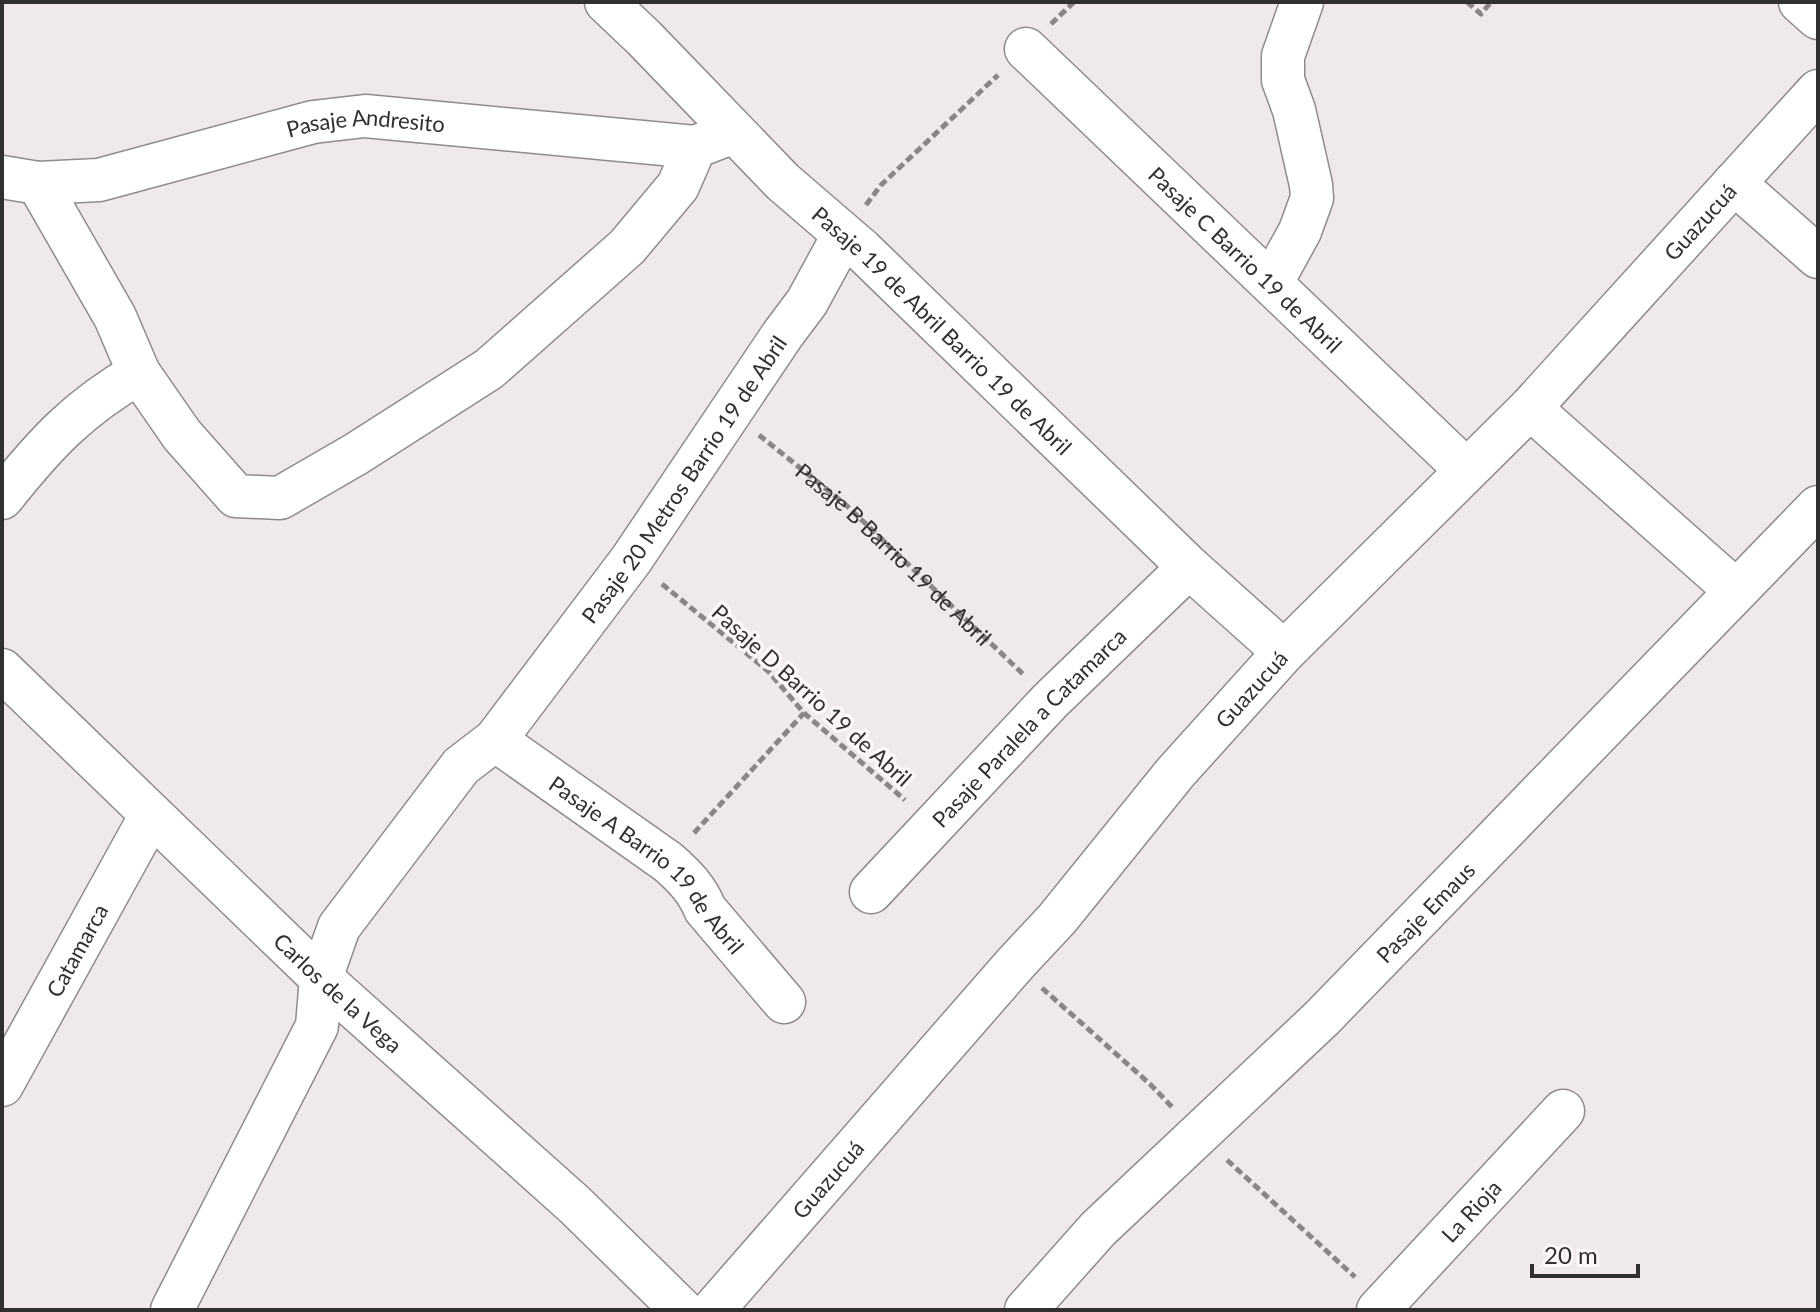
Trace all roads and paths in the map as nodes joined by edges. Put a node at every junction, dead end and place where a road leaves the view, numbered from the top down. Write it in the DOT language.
graph roads {
  1 [pos="606,2"];
  2 [pos="1074,2"];
  3 [pos="1302,2"];
  4 [pos="1467,2"];
  5 [pos="1491,2"];
  6 [pos="1800,2"];
  7 [pos="1818,18"];
  8 [pos="1026,49"];
  9 [pos="1818,91"];
  10 [pos="714,139"];
  11 [pos="20,180"];
  12 [pos="1734,183"];
  13 [pos="843,236"];
  14 [pos="1818,257"];
  15 [pos="1272,282"];
  16 [pos="139,373"];
  17 [pos="1530,408"];
  18 [pos="730,413"];
  19 [pos="1466,470"];
  20 [pos="2,498"];
  21 [pos="1818,507"];
  22 [pos="631,560"];
  23 [pos="1189,567"];
  24 [pos="1735,590"];
  25 [pos="1284,652"];
  26 [pos="2,670"];
  27 [pos="1050,701"];
  28 [pos="804,713"];
  29 [pos="495,740"];
  30 [pos="151,815"];
  31 [pos="932,825"];
  32 [pos="668,862"];
  33 [pos="871,892"];
  34 [pos="321,978"];
  35 [pos="784,1002"];
  36 [pos="2,1085"];
  37 [pos="1563,1111"];
  38 [pos="172,1310"];
  39 [pos="682,1310"];
  40 [pos="713,1310"];
  41 [pos="1026,1310"];
  42 [pos="1378,1310"];
  1 -- 10 [label="street, Pasaje 19 de Abril Barrio 19 de Abril"];
  2 -- 8 [label="path"];
  3 -- 15 [label="street"];
  4 -- 5 [label="path"];
  6 -- 7 [label="street"];
  8 -- 13 [label="path"];
  8 -- 15 [label="street, Pasaje C Barrio 19 de Abril"];
  9 -- 12 [label="street, Guazucuá"];
  10 -- 11 [label="street, Pasaje Andresito"];
  10 -- 13 [label="street, Pasaje 19 de Abril Barrio 19 de Abril"];
  10 -- 16 [label="street"];
  11 -- 16 [label="street"];
  12 -- 14 [label="street"];
  12 -- 17 [label="street, Guazucuá"];
  13 -- 18 [label="street, Pasaje 20 Metros Barrio 19 de Abril"];
  13 -- 23 [label="street, Pasaje 19 de Abril Barrio 19 de Abril"];
  15 -- 19 [label="street, Pasaje C Barrio 19 de Abril"];
  16 -- 20 [label="street"];
  17 -- 19 [label="street, Guazucuá"];
  17 -- 24 [label="street"];
  18 -- 22 [label="street, Pasaje 20 Metros Barrio 19 de Abril"];
  18 -- 27 [label="path, Pasaje B Barrio 19 de Abril"];
  19 -- 25 [label="street, Guazucuá"];
  21 -- 24 [label="street, Pasaje Emaus"];
  22 -- 28 [label="path, Pasaje D Barrio 19 de Abril"];
  22 -- 29 [label="street, Pasaje 20 Metros Barrio 19 de Abril"];
  23 -- 25 [label="street, Pasaje 19 de Abril Barrio 19 de Abril"];
  23 -- 27 [label="street, Pasaje Paralela a Catamarca"];
  24 -- 41 [label="street, Pasaje Emaus"];
  25 -- 40 [label="street, Guazucuá"];
  26 -- 30 [label="street, Carlos de la Vega"];
  27 -- 31 [label="street, Pasaje Paralela a Catamarca"];
  28 -- 31 [label="path, Pasaje D Barrio 19 de Abril"];
  28 -- 32 [label="path"];
  29 -- 32 [label="street, Pasaje A Barrio 19 de Abril"];
  29 -- 34 [label="street, Pasaje 20 Metros Barrio 19 de Abril"];
  30 -- 34 [label="street, Carlos de la Vega"];
  30 -- 36 [label="street, Catamarca"];
  31 -- 33 [label="street, Pasaje Paralela a Catamarca"];
  32 -- 35 [label="street, Pasaje A Barrio 19 de Abril"];
  34 -- 38 [label="street"];
  34 -- 39 [label="street, Carlos de la Vega"];
  37 -- 42 [label="street, La Rioja"];
}
